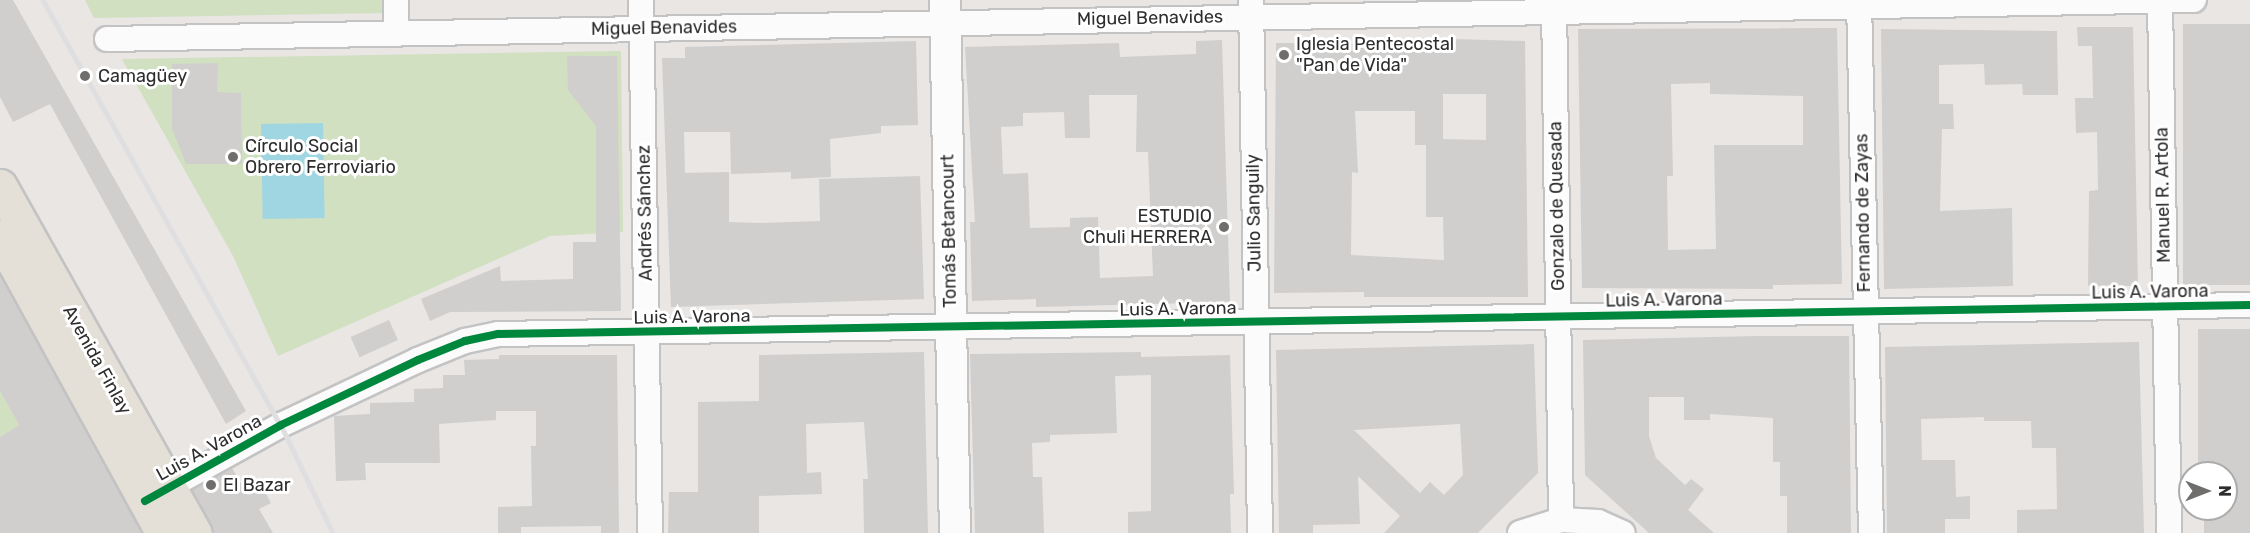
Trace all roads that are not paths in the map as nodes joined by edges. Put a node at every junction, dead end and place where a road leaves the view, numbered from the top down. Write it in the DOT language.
graph roads {
  1 [pos="396,0"];
  2 [pos="641,0"];
  3 [pos="2160,0"];
  4 [pos="2194,0"];
  5 [pos="1859,4"];
  6 [pos="1554,5"];
  7 [pos="1251,8"];
  8 [pos="945,11"];
  9 [pos="641,29"];
  10 [pos="396,34"];
  11 [pos="107,39"];
  12 [pos="3,201"];
  13 [pos="0,237"];
  14 [pos="2250,305"];
  15 [pos="2165,307"];
  16 [pos="1866,313"];
  17 [pos="1558,316"];
  18 [pos="1257,322"];
  19 [pos="951,328"];
  20 [pos="647,332"];
  21 [pos="157,485"];
  22 [pos="1561,520"];
  23 [pos="163,533"];
  24 [pos="195,533"];
  25 [pos="650,533"];
  26 [pos="955,533"];
  27 [pos="1260,533"];
  28 [pos="1520,533"];
  29 [pos="1623,533"];
  30 [pos="1871,533"];
  31 [pos="2169,533"];
  1 -- 10 [label="street"];
  2 -- 9 [label="street, Andrés Sánchez"];
  3 -- 4 [label="street, Miguel Benavides"];
  3 -- 5 [label="street, Miguel Benavides"];
  3 -- 15 [label="street, Manuel R. Artola"];
  5 -- 6 [label="street, Miguel Benavides"];
  5 -- 16 [label="street, Fernando de Zayas"];
  6 -- 7 [label="street, Miguel Benavides"];
  6 -- 17 [label="street, Gonzalo de Quesada"];
  7 -- 8 [label="street, Miguel Benavides"];
  7 -- 18 [label="street, Julio Sanguily"];
  8 -- 9 [label="street, Miguel Benavides"];
  8 -- 19 [label="street, Tomás Betancourt"];
  9 -- 10 [label="street, Miguel Benavides"];
  9 -- 20 [label="street, Andrés Sánchez"];
  10 -- 11 [label="street, Miguel Benavides"];
  12 -- 21 [label="main road, Avenida Finlay"];
  13 -- 21 [label="main road, Avenida Finlay"];
  14 -- 15 [label="street, Luis A. Varona"];
  15 -- 16 [label="street, Luis A. Varona"];
  15 -- 31 [label="street, Manuel R. Artola"];
  16 -- 17 [label="street, Luis A. Varona"];
  16 -- 30 [label="street, Fernando de Zayas"];
  17 -- 18 [label="street, Luis A. Varona"];
  17 -- 22 [label="street, Gonzalo de Quesada"];
  18 -- 19 [label="street, Luis A. Varona"];
  18 -- 27 [label="street, Julio Sanguily"];
  19 -- 20 [label="street, Luis A. Varona"];
  19 -- 26 [label="street, Tomás Betancourt"];
  20 -- 21 [label="street, Luis A. Varona"];
  20 -- 25 [label="street, Andrés Sánchez"];
  21 -- 23 [label="main road, Avenida Finlay"];
  21 -- 24 [label="main road, Avenida Finlay"];
  22 -- 28 [label="street"];
  22 -- 29 [label="street"];
}
